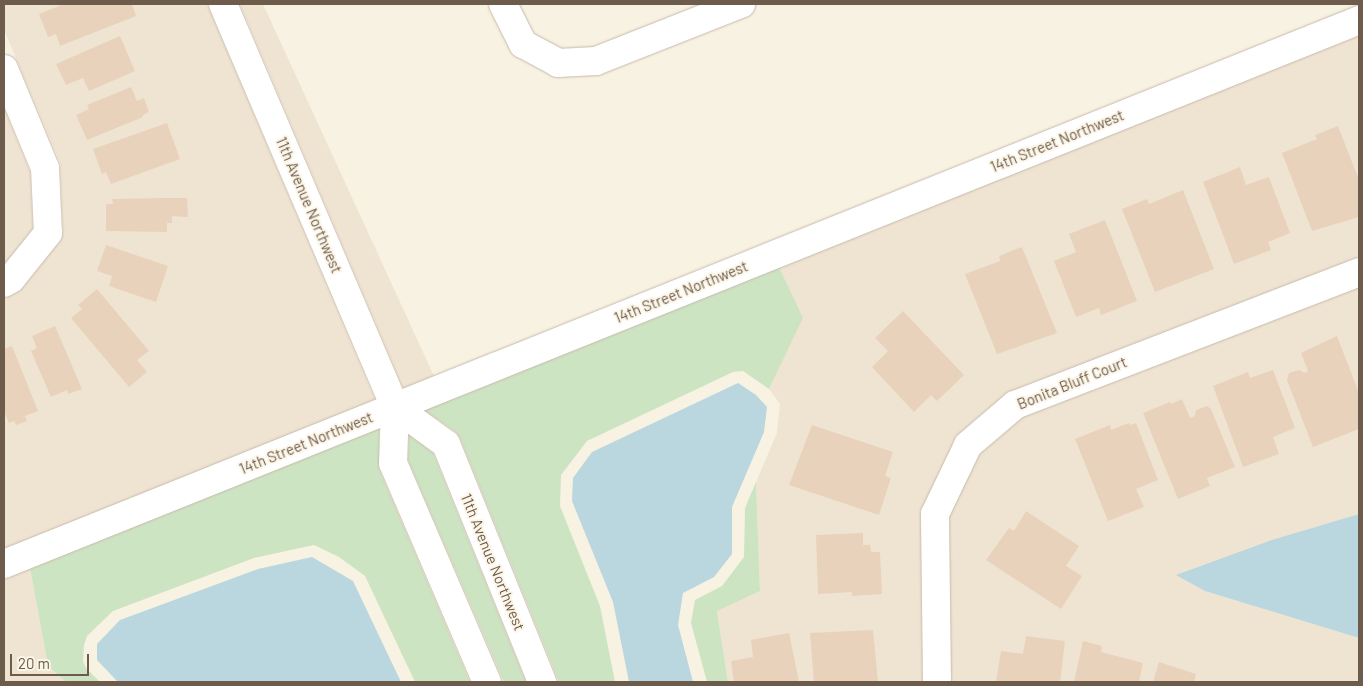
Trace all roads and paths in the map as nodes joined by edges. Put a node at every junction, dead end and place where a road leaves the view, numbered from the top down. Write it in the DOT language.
graph roads {
  1 [pos="223,4"];
  2 [pos="504,4"];
  3 [pos="741,4"];
  4 [pos="1359,20"];
  5 [pos="4,69"];
  6 [pos="1359,272"];
  7 [pos="4,283"];
  8 [pos="395,407"];
  9 [pos="4,564"];
  10 [pos="487,682"];
  11 [pos="542,682"];
  12 [pos="937,682"];
  1 -- 8 [label="street, 11th Avenue Northwest"];
  2 -- 3 [label="street"];
  4 -- 8 [label="street, 14th Street Northwest"];
  5 -- 7 [label="street"];
  6 -- 12 [label="street, Bonita Bluff Court"];
  8 -- 9 [label="street, 14th Street Northwest"];
  8 -- 10 [label="street, 11th Avenue Northwest"];
  8 -- 11 [label="street, 11th Avenue Northwest"];
}
